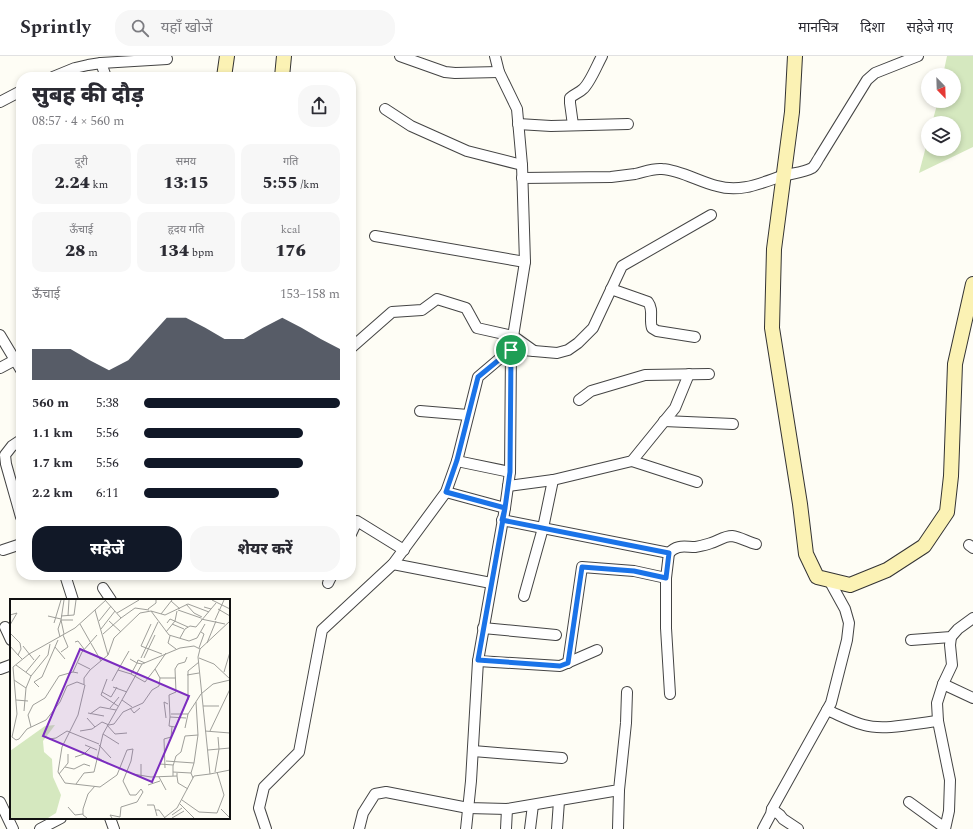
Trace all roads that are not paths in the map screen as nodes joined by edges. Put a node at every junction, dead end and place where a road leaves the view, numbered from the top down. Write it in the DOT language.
graph roads {
  1 [pos="227,56"];
  2 [pos="284,56"];
  3 [pos="400,56"];
  4 [pos="495,56"];
  5 [pos="602,56"];
  6 [pos="795,56"];
  7 [pos="918,56"];
  8 [pos="167,59"];
  9 [pos="101,63"];
  10 [pos="65,72"];
  11 [pos="104,72"];
  12 [pos="225,72"];
  13 [pos="282,72"];
  14 [pos="499,72"];
  15 [pos="16,94"];
  16 [pos="0,102"];
  17 [pos="386,109"];
  18 [pos="518,124"];
  19 [pos="628,124"];
  20 [pos="573,125"];
  21 [pos="522,165"];
  22 [pos="784,176"];
  23 [pos="522,178"];
  24 [pos="711,215"];
  25 [pos="375,236"];
  26 [pos="525,262"];
  27 [pos="973,284"];
  28 [pos="611,289"];
  29 [pos="0,335"];
  30 [pos="513,336"];
  31 [pos="695,337"];
  32 [pos="356,344"];
  33 [pos="511,350"];
  34 [pos="534,351"];
  35 [pos="15,360"];
  36 [pos="0,368"];
  37 [pos="689,374"];
  38 [pos="709,374"];
  39 [pos="579,400"];
  40 [pos="420,411"];
  41 [pos="468,415"];
  42 [pos="664,421"];
  43 [pos="733,424"];
  44 [pos="16,443"];
  45 [pos="457,460"];
  46 [pos="632,461"];
  47 [pos="510,472"];
  48 [pos="553,480"];
  49 [pos="697,482"];
  50 [pos="508,486"];
  51 [pos="446,492"];
  52 [pos="16,499"];
  53 [pos="505,508"];
  54 [pos="502,520"];
  55 [pos="356,523"];
  56 [pos="543,528"];
  57 [pos="756,544"];
  58 [pos="16,546"];
  59 [pos="3,550"];
  60 [pos="404,550"];
  61 [pos="669,553"];
  62 [pos="393,564"];
  63 [pos="666,578"];
  64 [pos="67,580"];
  65 [pos="829,580"];
  66 [pos="491,583"];
  67 [pos="104,588"];
  68 [pos="524,596"];
  69 [pos="73,599"];
  70 [pos="110,599"];
  71 [pos="973,618"];
  72 [pos="5,627"];
  73 [pos="483,628"];
  74 [pos="556,635"];
  75 [pos="951,637"];
  76 [pos="10,638"];
  77 [pos="911,640"];
  78 [pos="597,650"];
  79 [pos="478,660"];
  80 [pos="568,663"];
  81 [pos="10,665"];
  82 [pos="0,669"];
  83 [pos="943,684"];
  84 [pos="626,692"];
  85 [pos="670,694"];
  86 [pos="973,698"];
  87 [pos="827,710"];
  88 [pos="938,720"];
  89 [pos="473,751"];
  90 [pos="562,758"];
  91 [pos="619,790"];
  92 [pos="559,800"];
  93 [pos="0,802"];
  94 [pos="909,802"];
  95 [pos="533,805"];
  96 [pos="468,808"];
  97 [pos="507,809"];
  98 [pos="772,809"];
  99 [pos="59,819"];
  100 [pos="110,819"];
  101 [pos="13,829"];
  102 [pos="40,829"];
  103 [pos="114,829"];
  104 [pos="266,829"];
  105 [pos="359,829"];
  106 [pos="466,829"];
  107 [pos="506,829"];
  108 [pos="530,829"];
  109 [pos="557,829"];
  110 [pos="618,829"];
  111 [pos="762,829"];
  112 [pos="798,829"];
  113 [pos="945,829"];
  1 -- 12 [label="street"];
  2 -- 13 [label="street"];
  3 -- 14 [label="street"];
  4 -- 14 [label="street"];
  5 -- 20 [label="street"];
  6 -- 22 [label="street"];
  7 -- 22 [label="street"];
  8 -- 9 [label="street"];
  9 -- 10 [label="street"];
  9 -- 11 [label="street"];
  14 -- 18 [label="street"];
  15 -- 16 [label="street"];
  17 -- 21 [label="street"];
  18 -- 20 [label="street"];
  18 -- 21 [label="street"];
  19 -- 20 [label="street"];
  21 -- 23 [label="street"];
  22 -- 23 [label="street"];
  22 -- 65 [label="street"];
  23 -- 26 [label="street"];
  24 -- 28 [label="street"];
  25 -- 26 [label="street"];
  26 -- 30 [label="street"];
  27 -- 65 [label="street"];
  28 -- 31 [label="street"];
  28 -- 34 [label="street"];
  29 -- 35 [label="street"];
  30 -- 32 [label="street"];
  30 -- 33 [label="street"];
  30 -- 34 [label="street"];
  33 -- 34 [label="street"];
  33 -- 41 [label="street"];
  33 -- 47 [label="street"];
  35 -- 36 [label="street"];
  37 -- 38 [label="street"];
  37 -- 39 [label="street"];
  37 -- 42 [label="street"];
  40 -- 41 [label="street"];
  41 -- 45 [label="street"];
  42 -- 43 [label="street"];
  42 -- 46 [label="street"];
  44 -- 52 [label="street"];
  45 -- 47 [label="street"];
  45 -- 51 [label="street"];
  46 -- 48 [label="street"];
  46 -- 49 [label="street"];
  47 -- 50 [label="street"];
  48 -- 50 [label="street"];
  48 -- 56 [label="street"];
  50 -- 53 [label="street"];
  51 -- 53 [label="street"];
  51 -- 60 [label="street"];
  53 -- 54 [label="street"];
  54 -- 56 [label="street"];
  54 -- 66 [label="street"];
  55 -- 60 [label="street"];
  56 -- 61 [label="street"];
  56 -- 68 [label="street"];
  57 -- 61 [label="street"];
  58 -- 59 [label="street"];
  60 -- 62 [label="street"];
  61 -- 63 [label="street"];
  62 -- 66 [label="street"];
  62 -- 104 [label="street"];
  63 -- 80 [label="street"];
  63 -- 85 [label="street"];
  64 -- 69 [label="street"];
  65 -- 87 [label="street"];
  66 -- 73 [label="street"];
  67 -- 70 [label="street"];
  71 -- 75 [label="street"];
  72 -- 76 [label="street"];
  73 -- 74 [label="street"];
  73 -- 79 [label="street"];
  75 -- 77 [label="street"];
  75 -- 83 [label="street"];
  78 -- 80 [label="street"];
  79 -- 80 [label="street"];
  79 -- 89 [label="street"];
  81 -- 82 [label="street"];
  83 -- 86 [label="street"];
  83 -- 88 [label="street"];
  84 -- 91 [label="street"];
  87 -- 88 [label="street"];
  87 -- 98 [label="street"];
  88 -- 113 [label="street"];
  89 -- 90 [label="street"];
  89 -- 96 [label="street"];
  91 -- 92 [label="street"];
  91 -- 110 [label="street"];
  92 -- 95 [label="street"];
  92 -- 109 [label="street"];
  93 -- 101 [label="street"];
  94 -- 113 [label="street"];
  95 -- 97 [label="street"];
  95 -- 108 [label="street"];
  96 -- 97 [label="street"];
  96 -- 105 [label="street"];
  96 -- 106 [label="street"];
  97 -- 107 [label="street"];
  98 -- 111 [label="street"];
  98 -- 112 [label="street"];
  99 -- 102 [label="street"];
  100 -- 103 [label="street"];
}
